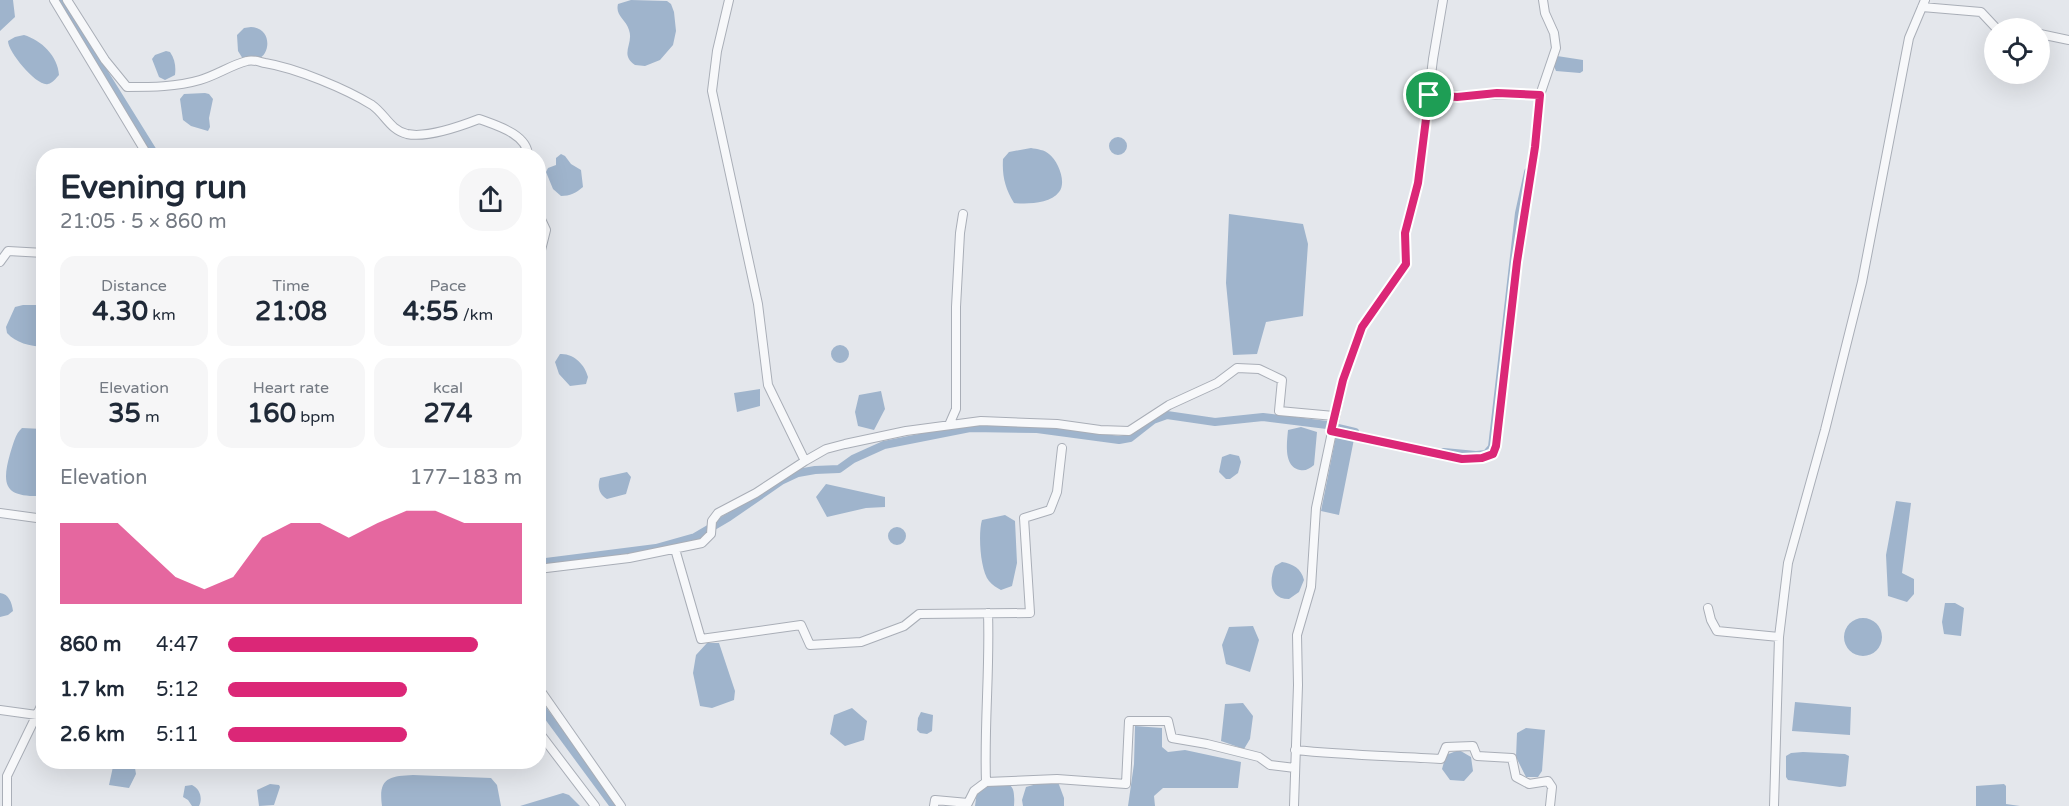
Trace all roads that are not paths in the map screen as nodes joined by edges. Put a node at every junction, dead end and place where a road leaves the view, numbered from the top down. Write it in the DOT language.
graph roads {
  1 [pos="54,0"];
  2 [pos="67,0"];
  3 [pos="729,0"];
  4 [pos="1443,0"];
  5 [pos="1543,0"];
  6 [pos="1923,4"];
  7 [pos="1987,18"];
  8 [pos="2050,36"];
  9 [pos="2069,40"];
  10 [pos="115,71"];
  11 [pos="101,80"];
  12 [pos="1429,95"];
  13 [pos="1540,95"];
  14 [pos="143,148"];
  15 [pos="526,148"];
  16 [pos="963,214"];
  17 [pos="36,253"];
  18 [pos="0,262"];
  19 [pos="1334,416"];
  20 [pos="949,425"];
  21 [pos="1331,431"];
  22 [pos="1062,448"];
  23 [pos="805,461"];
  24 [pos="0,513"];
  25 [pos="36,518"];
  26 [pos="675,549"];
  27 [pos="546,568"];
  28 [pos="1708,608"];
  29 [pos="988,613"];
  30 [pos="1779,637"];
  31 [pos="546,698"];
  32 [pos="0,710"];
  33 [pos="36,714"];
  34 [pos="36,722"];
  35 [pos="546,741"];
  36 [pos="1295,750"];
  37 [pos="1295,768"];
  38 [pos="986,782"];
  39 [pos="7,806"];
  40 [pos="595,806"];
  41 [pos="621,806"];
  42 [pos="934,806"];
  43 [pos="1294,806"];
  44 [pos="1550,806"];
  45 [pos="1774,806"];
  1 -- 11 [label="street"];
  2 -- 10 [label="street"];
  3 -- 23 [label="street"];
  4 -- 12 [label="street"];
  5 -- 13 [label="street"];
  6 -- 7 [label="street"];
  6 -- 30 [label="street"];
  8 -- 9 [label="street"];
  10 -- 11 [label="street"];
  10 -- 15 [label="street"];
  11 -- 14 [label="street"];
  12 -- 13 [label="street"];
  12 -- 19 [label="street"];
  13 -- 21 [label="street"];
  16 -- 20 [label="street"];
  17 -- 18 [label="street"];
  19 -- 20 [label="street"];
  19 -- 21 [label="street"];
  20 -- 23 [label="street"];
  21 -- 36 [label="street"];
  22 -- 29 [label="street"];
  23 -- 26 [label="street"];
  24 -- 25 [label="street"];
  26 -- 27 [label="street"];
  26 -- 29 [label="street"];
  28 -- 30 [label="street"];
  29 -- 38 [label="street"];
  30 -- 45 [label="street"];
  31 -- 41 [label="street"];
  32 -- 33 [label="street"];
  34 -- 39 [label="street"];
  35 -- 40 [label="street"];
  36 -- 37 [label="street"];
  36 -- 44 [label="street"];
  37 -- 38 [label="street"];
  37 -- 43 [label="street"];
  38 -- 42 [label="street"];
}
